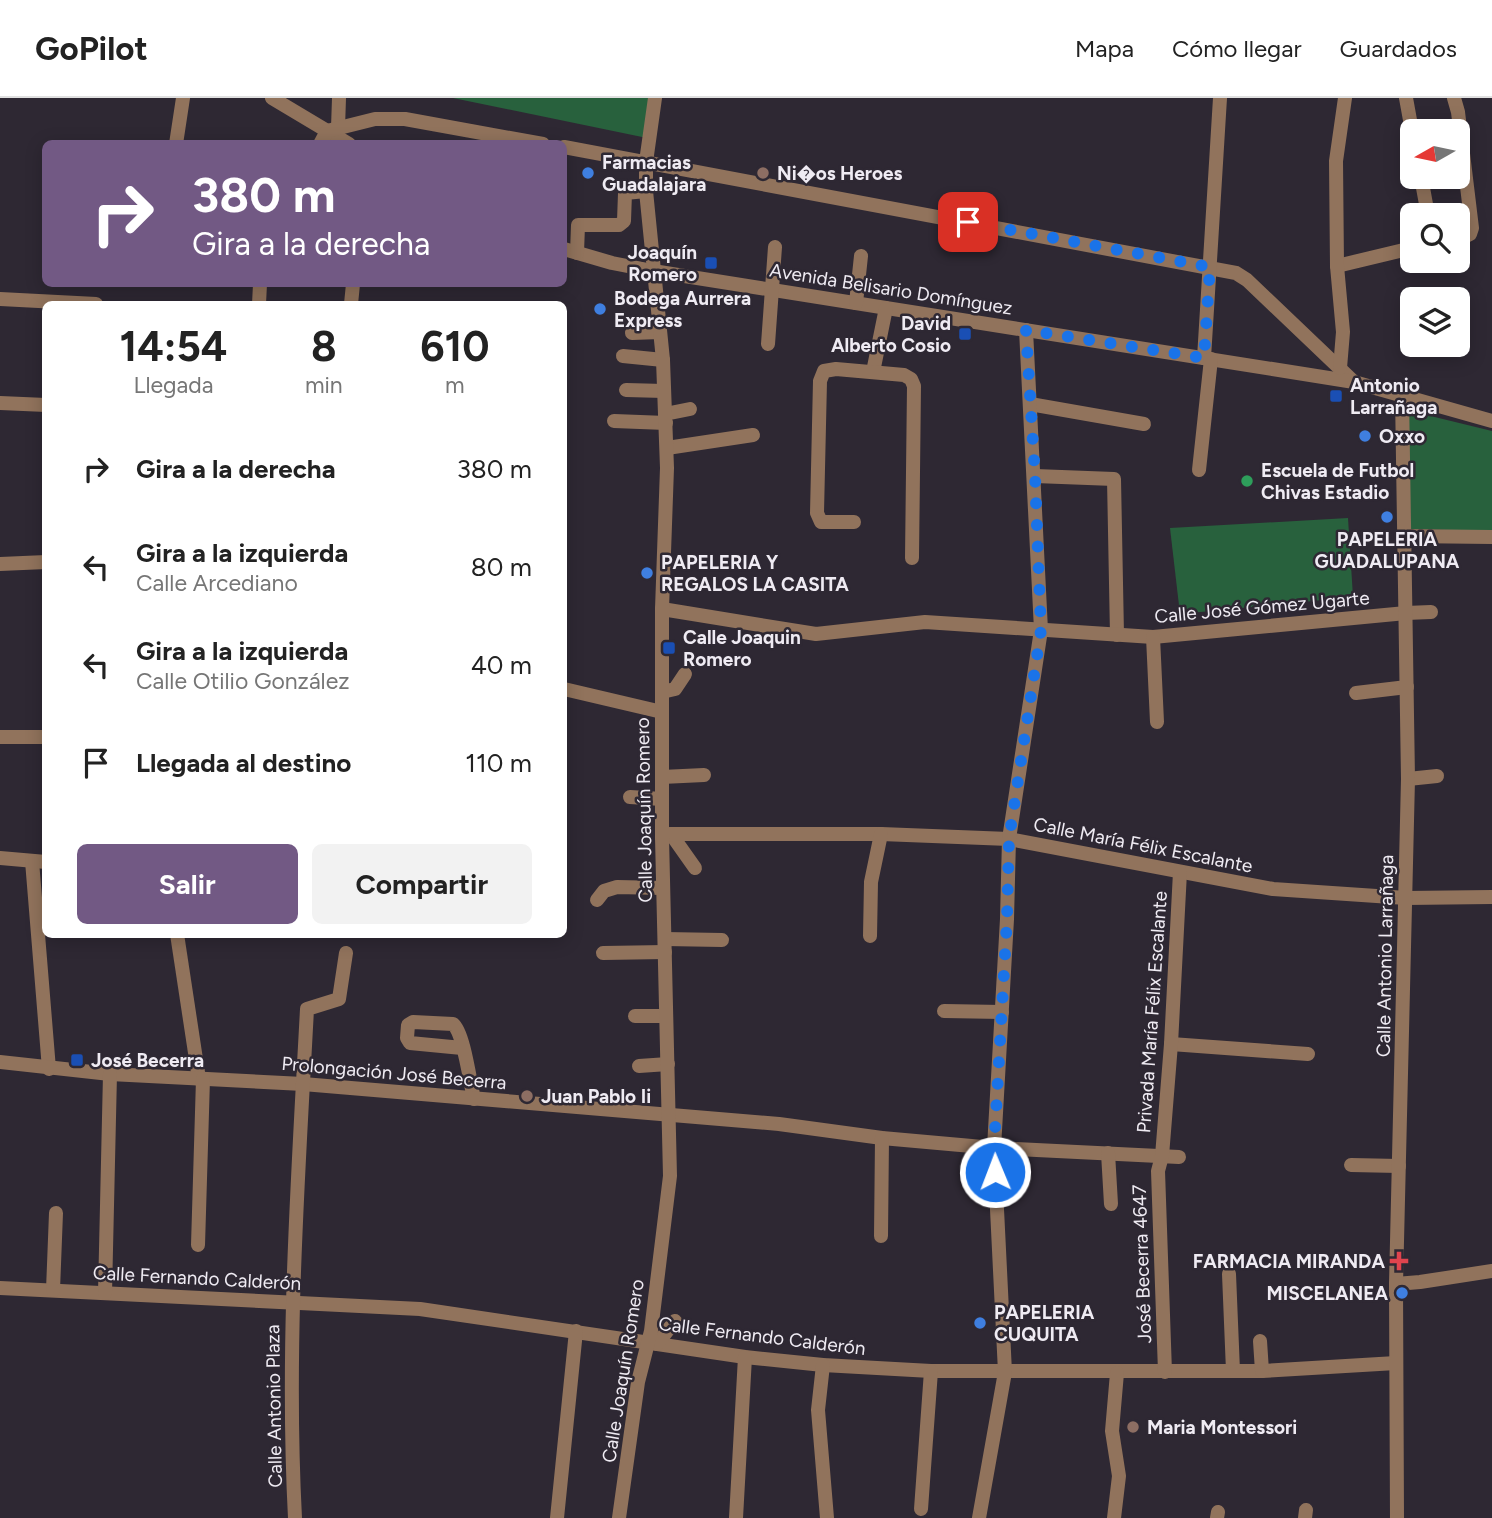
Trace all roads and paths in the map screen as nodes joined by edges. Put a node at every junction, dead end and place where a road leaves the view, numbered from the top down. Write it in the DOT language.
graph roads {
  1 [pos="183,98"];
  2 [pos="273,98"];
  3 [pos="339,98"];
  4 [pos="655,98"];
  5 [pos="1220,98"];
  6 [pos="1345,98"];
  7 [pos="1406,98"];
  8 [pos="1454,98"];
  9 [pos="293,104"];
  10 [pos="1410,119"];
  11 [pos="310,120"];
  12 [pos="328,134"];
  13 [pos="177,140"];
  14 [pos="311,140"];
  15 [pos="521,140"];
  16 [pos="567,148"];
  17 [pos="646,162"];
  18 [pos="646,191"];
  19 [pos="1469,203"];
  20 [pos="1470,211"];
  21 [pos="1470,234"];
  22 [pos="775,247"];
  23 [pos="570,251"];
  24 [pos="1400,251"];
  25 [pos="862,256"];
  26 [pos="1337,265"];
  27 [pos="1210,267"];
  28 [pos="653,271"];
  29 [pos="771,289"];
  30 [pos="0,299"];
  31 [pos="42,302"];
  32 [pos="856,303"];
  33 [pos="886,308"];
  34 [pos="1026,330"];
  35 [pos="660,332"];
  36 [pos="632,333"];
  37 [pos="768,344"];
  38 [pos="623,356"];
  39 [pos="663,359"];
  40 [pos="1208,359"];
  41 [pos="1340,368"];
  42 [pos="873,372"];
  43 [pos="1354,382"];
  44 [pos="626,390"];
  45 [pos="664,391"];
  46 [pos="1402,395"];
  47 [pos="0,403"];
  48 [pos="1030,404"];
  49 [pos="42,405"];
  50 [pos="690,408"];
  51 [pos="666,418"];
  52 [pos="614,421"];
  53 [pos="1492,421"];
  54 [pos="1144,424"];
  55 [pos="753,435"];
  56 [pos="667,448"];
  57 [pos="1199,470"];
  58 [pos="1035,476"];
  59 [pos="855,522"];
  60 [pos="1405,536"];
  61 [pos="1492,537"];
  62 [pos="912,558"];
  63 [pos="42,562"];
  64 [pos="0,564"];
  65 [pos="662,609"];
  66 [pos="1406,612"];
  67 [pos="1431,612"];
  68 [pos="1041,630"];
  69 [pos="1117,635"];
  70 [pos="1153,637"];
  71 [pos="685,674"];
  72 [pos="1407,687"];
  73 [pos="567,690"];
  74 [pos="662,692"];
  75 [pos="1356,693"];
  76 [pos="662,712"];
  77 [pos="1157,722"];
  78 [pos="0,737"];
  79 [pos="42,737"];
  80 [pos="705,775"];
  81 [pos="1437,776"];
  82 [pos="662,777"];
  83 [pos="1408,779"];
  84 [pos="630,797"];
  85 [pos="662,799"];
  86 [pos="881,834"];
  87 [pos="667,836"];
  88 [pos="1009,839"];
  89 [pos="0,858"];
  90 [pos="39,862"];
  91 [pos="695,868"];
  92 [pos="1180,872"];
  93 [pos="663,888"];
  94 [pos="1492,897"];
  95 [pos="1406,898"];
  96 [pos="597,900"];
  97 [pos="42,924"];
  98 [pos="870,936"];
  99 [pos="43,938"];
  100 [pos="178,938"];
  101 [pos="722,940"];
  102 [pos="665,946"];
  103 [pos="346,953"];
  104 [pos="603,953"];
  105 [pos="944,1012"];
  106 [pos="1002,1012"];
  107 [pos="635,1016"];
  108 [pos="666,1016"];
  109 [pos="1171,1044"];
  110 [pos="462,1048"];
  111 [pos="1308,1054"];
  112 [pos="0,1062"];
  113 [pos="668,1064"];
  114 [pos="639,1066"];
  115 [pos="49,1069"];
  116 [pos="110,1074"];
  117 [pos="201,1079"];
  118 [pos="303,1084"];
  119 [pos="474,1099"];
  120 [pos="671,1115"];
  121 [pos="882,1138"];
  122 [pos="994,1148"];
  123 [pos="1108,1153"];
  124 [pos="1162,1156"];
  125 [pos="1179,1157"];
  126 [pos="1351,1165"];
  127 [pos="1399,1166"];
  128 [pos="1111,1204"];
  129 [pos="55,1213"];
  130 [pos="881,1236"];
  131 [pos="198,1245"];
  132 [pos="1492,1270"];
  133 [pos="1229,1274"];
  134 [pos="1396,1284"];
  135 [pos="0,1288"];
  136 [pos="53,1290"];
  137 [pos="105,1293"];
  138 [pos="292,1302"];
  139 [pos="675,1321"];
  140 [pos="576,1331"];
  141 [pos="1260,1341"];
  142 [pos="653,1343"];
  143 [pos="745,1357"];
  144 [pos="1396,1363"];
  145 [pos="823,1365"];
  146 [pos="931,1371"];
  147 [pos="1233,1371"];
  148 [pos="1262,1371"];
  149 [pos="1005,1372"];
  150 [pos="1165,1372"];
  151 [pos="1117,1373"];
  152 [pos="921,1509"];
  153 [pos="295,1518"];
  154 [pos="557,1518"];
  155 [pos="619,1518"];
  156 [pos="736,1518"];
  157 [pos="827,1518"];
  158 [pos="979,1518"];
  159 [pos="1114,1518"];
  160 [pos="1397,1518"];
  1 -- 13 [label="street"];
  2 -- 9 [label="street"];
  3 -- 12 [label="street"];
  4 -- 17 [label="street, Calle Joaquín Romero"];
  5 -- 27 [label="street"];
  6 -- 26 [label="street"];
  7 -- 10 [label="street"];
  8 -- 19 [label="street"];
  9 -- 11 [label="street"];
  11 -- 12 [label="street"];
  11 -- 14 [label="street"];
  12 -- 15 [label="street"];
  16 -- 17 [label="street"];
  17 -- 18 [label="street, Calle Joaquín Romero"];
  17 -- 27 [label="street"];
  18 -- 23 [label="street"];
  18 -- 28 [label="street, Calle Joaquín Romero"];
  20 -- 21 [label="street"];
  22 -- 29 [label="street"];
  23 -- 28 [label="street, Avenida Belisario Domínguez"];
  24 -- 26 [label="street"];
  25 -- 32 [label="street"];
  26 -- 41 [label="street"];
  27 -- 40 [label="street"];
  27 -- 41 [label="street"];
  28 -- 29 [label="street, Avenida Belisario Domínguez"];
  28 -- 35 [label="street, Calle Joaquín Romero"];
  29 -- 32 [label="street, Avenida Belisario Domínguez"];
  29 -- 37 [label="street"];
  30 -- 31 [label="street"];
  32 -- 33 [label="street, Avenida Belisario Domínguez"];
  33 -- 34 [label="street, Avenida Belisario Domínguez"];
  33 -- 42 [label="street"];
  34 -- 40 [label="street, Avenida Belisario Domínguez"];
  34 -- 48 [label="street"];
  35 -- 36 [label="street"];
  35 -- 39 [label="street, Calle Joaquín Romero"];
  38 -- 39 [label="street"];
  39 -- 45 [label="street, Calle Joaquín Romero"];
  40 -- 43 [label="street, Avenida Belisario Domínguez"];
  40 -- 57 [label="street"];
  41 -- 43 [label="street"];
  42 -- 59 [label="street"];
  42 -- 62 [label="street"];
  43 -- 46 [label="street, Avenida Belisario Domínguez"];
  44 -- 45 [label="street"];
  45 -- 51 [label="street, Calle Joaquín Romero"];
  46 -- 53 [label="street, Avenida Belisario Domínguez"];
  46 -- 60 [label="street, Calle Antonio Larrañaga"];
  47 -- 49 [label="street"];
  48 -- 54 [label="street"];
  48 -- 58 [label="street"];
  50 -- 51 [label="street"];
  51 -- 52 [label="street"];
  51 -- 56 [label="street, Calle Joaquín Romero"];
  55 -- 56 [label="street"];
  56 -- 65 [label="street, Calle Joaquín Romero"];
  58 -- 68 [label="street"];
  58 -- 69 [label="street"];
  60 -- 61 [label="street"];
  60 -- 66 [label="street, Calle Antonio Larrañaga"];
  63 -- 64 [label="street"];
  65 -- 68 [label="street, Calle José Gómez Ugarte"];
  65 -- 74 [label="street, Calle Joaquín Romero"];
  66 -- 67 [label="street, Calle José Gómez Ugarte"];
  66 -- 70 [label="street, Calle José Gómez Ugarte"];
  66 -- 72 [label="street, Calle Antonio Larrañaga"];
  68 -- 69 [label="street, Calle José Gómez Ugarte"];
  68 -- 88 [label="street"];
  69 -- 70 [label="street, Calle José Gómez Ugarte"];
  70 -- 77 [label="street"];
  71 -- 74 [label="street"];
  72 -- 75 [label="street"];
  72 -- 83 [label="street, Calle Antonio Larrañaga"];
  73 -- 76 [label="street"];
  74 -- 76 [label="street, Calle Joaquín Romero"];
  76 -- 82 [label="street, Calle Joaquín Romero"];
  78 -- 79 [label="street"];
  80 -- 82 [label="street"];
  81 -- 83 [label="street"];
  82 -- 85 [label="street, Calle Joaquín Romero"];
  83 -- 95 [label="street, Calle Antonio Larrañaga"];
  84 -- 85 [label="street"];
  85 -- 87 [label="street, Calle Joaquín Romero"];
  86 -- 87 [label="street, Calle María Félix Escalante"];
  86 -- 88 [label="street, Calle María Félix Escalante"];
  86 -- 98 [label="street"];
  87 -- 91 [label="street"];
  87 -- 93 [label="street, Calle Joaquín Romero"];
  88 -- 92 [label="street, Calle María Félix Escalante"];
  88 -- 106 [label="street"];
  89 -- 90 [label="street"];
  90 -- 97 [label="street"];
  92 -- 95 [label="street, Calle María Félix Escalante"];
  92 -- 109 [label="street, Privada María Félix Escalante"];
  93 -- 96 [label="street"];
  93 -- 102 [label="street, Calle Joaquín Romero"];
  94 -- 95 [label="street, Calle María Félix Escalante"];
  95 -- 127 [label="street, Calle Antonio Larrañaga"];
  99 -- 115 [label="street"];
  100 -- 117 [label="street"];
  101 -- 102 [label="street"];
  102 -- 104 [label="street"];
  102 -- 108 [label="street, Calle Joaquín Romero"];
  103 -- 118 [label="street, Calle Antonio Plaza"];
  105 -- 106 [label="street"];
  106 -- 122 [label="street"];
  107 -- 108 [label="street"];
  108 -- 113 [label="street, Calle Joaquín Romero"];
  109 -- 111 [label="street"];
  109 -- 124 [label="street, Privada María Félix Escalante"];
  110 -- 119 [label="street"];
  112 -- 115 [label="street, Prolongación José Becerra"];
  113 -- 114 [label="street"];
  113 -- 120 [label="street, Calle Joaquín Romero"];
  115 -- 116 [label="street, Prolongación José Becerra"];
  116 -- 117 [label="street, Prolongación José Becerra"];
  116 -- 137 [label="street"];
  117 -- 118 [label="street, Prolongación José Becerra"];
  117 -- 131 [label="street"];
  118 -- 119 [label="street, Prolongación José Becerra"];
  118 -- 138 [label="street, Calle Antonio Plaza"];
  119 -- 120 [label="street, Prolongación José Becerra"];
  120 -- 121 [label="street, Prolongación José Becerra"];
  120 -- 142 [label="street, Calle Joaquín Romero"];
  121 -- 122 [label="street, Prolongación José Becerra"];
  121 -- 130 [label="street"];
  122 -- 123 [label="street, Prolongación José Becerra"];
  122 -- 149 [label="street"];
  123 -- 124 [label="street, Prolongación José Becerra"];
  123 -- 128 [label="street"];
  124 -- 125 [label="street, Prolongación José Becerra"];
  124 -- 150 [label="street, José Becerra 4647"];
  126 -- 127 [label="street"];
  127 -- 134 [label="street, Calle Antonio Larrañaga"];
  129 -- 136 [label="street"];
  132 -- 134 [label="street"];
  133 -- 147 [label="street"];
  134 -- 144 [label="street, Calle Antonio Larrañaga"];
  135 -- 136 [label="street, Calle Fernando Calderón"];
  136 -- 137 [label="street, Calle Fernando Calderón"];
  137 -- 138 [label="street, Calle Fernando Calderón"];
  138 -- 140 [label="street, Calle Fernando Calderón"];
  138 -- 153 [label="street, Calle Antonio Plaza"];
  139 -- 142 [label="street"];
  140 -- 142 [label="street, Calle Fernando Calderón"];
  140 -- 154 [label="street"];
  141 -- 148 [label="street"];
  142 -- 143 [label="street, Calle Fernando Calderón"];
  142 -- 155 [label="street, Calle Joaquín Romero"];
  143 -- 145 [label="street, Calle Fernando Calderón"];
  143 -- 156 [label="street"];
  144 -- 148 [label="street, Calle Fernando Calderón"];
  144 -- 160 [label="street, Calle Antonio Larrañaga"];
  145 -- 146 [label="street, Calle Fernando Calderón"];
  145 -- 157 [label="street"];
  146 -- 149 [label="street, Calle Fernando Calderón"];
  146 -- 152 [label="street"];
  147 -- 148 [label="street, Calle Fernando Calderón"];
  147 -- 150 [label="street, Calle Fernando Calderón"];
  149 -- 151 [label="street, Calle Fernando Calderón"];
  149 -- 158 [label="street"];
  150 -- 151 [label="street, Calle Fernando Calderón"];
  151 -- 159 [label="street"];
}
